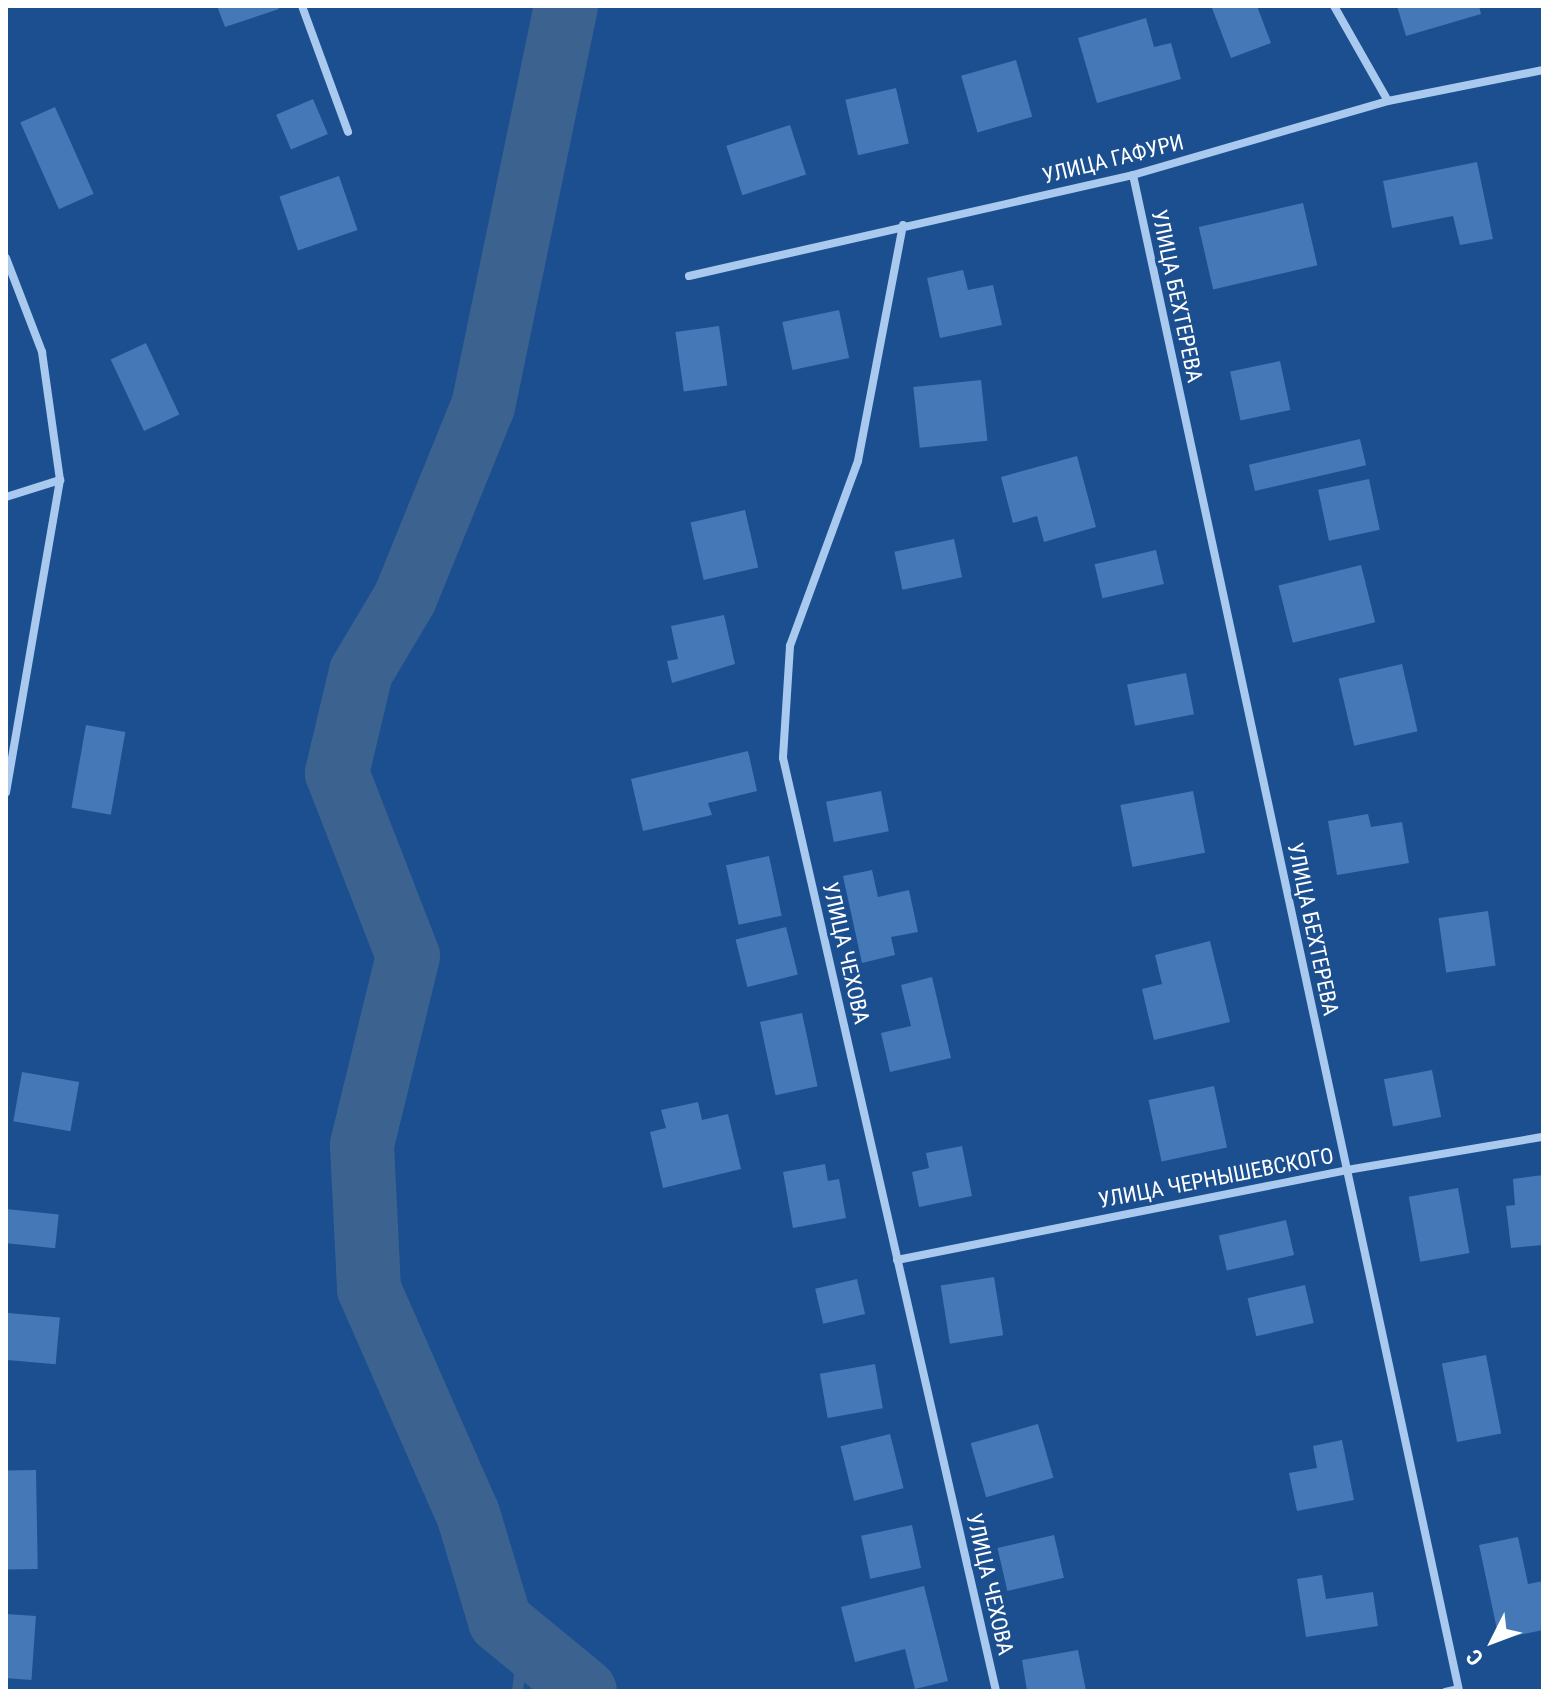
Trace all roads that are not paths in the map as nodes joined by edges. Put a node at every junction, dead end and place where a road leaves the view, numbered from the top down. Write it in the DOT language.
graph roads {
  1 [pos="302,6"];
  2 [pos="1334,6"];
  3 [pos="1543,70"];
  4 [pos="1388,101"];
  5 [pos="348,132"];
  6 [pos="1133,175"];
  7 [pos="903,225"];
  8 [pos="6,258"];
  9 [pos="689,276"];
  10 [pos="60,480"];
  11 [pos="6,497"];
  12 [pos="6,792"];
  13 [pos="1543,1137"];
  14 [pos="1347,1170"];
  15 [pos="897,1260"];
  16 [pos="1458,1690"];
  17 [pos="996,1691"];
  18 [pos="1445,1691"];
  1 -- 5 [label="street"];
  2 -- 4 [label="street"];
  3 -- 4 [label="street, УЛИЦА ГАФУРИ"];
  4 -- 6 [label="street, УЛИЦА ГАФУРИ"];
  6 -- 7 [label="street, УЛИЦА ГАФУРИ"];
  6 -- 14 [label="street, УЛИЦА БЕХТЕРЕВА"];
  7 -- 9 [label="street, УЛИЦА ГАФУРИ"];
  7 -- 15 [label="street, УЛИЦА ЧЕХОВА"];
  8 -- 10 [label="street"];
  10 -- 11 [label="street"];
  10 -- 12 [label="street"];
  13 -- 14 [label="street, УЛИЦА ЧЕРНЫШЕВСКОГО"];
  14 -- 15 [label="street, УЛИЦА ЧЕРНЫШЕВСКОГО"];
  14 -- 16 [label="street, УЛИЦА БЕХТЕРЕВА"];
  15 -- 17 [label="street, УЛИЦА ЧЕХОВА"];
  16 -- 18 [label="lane"];
}
